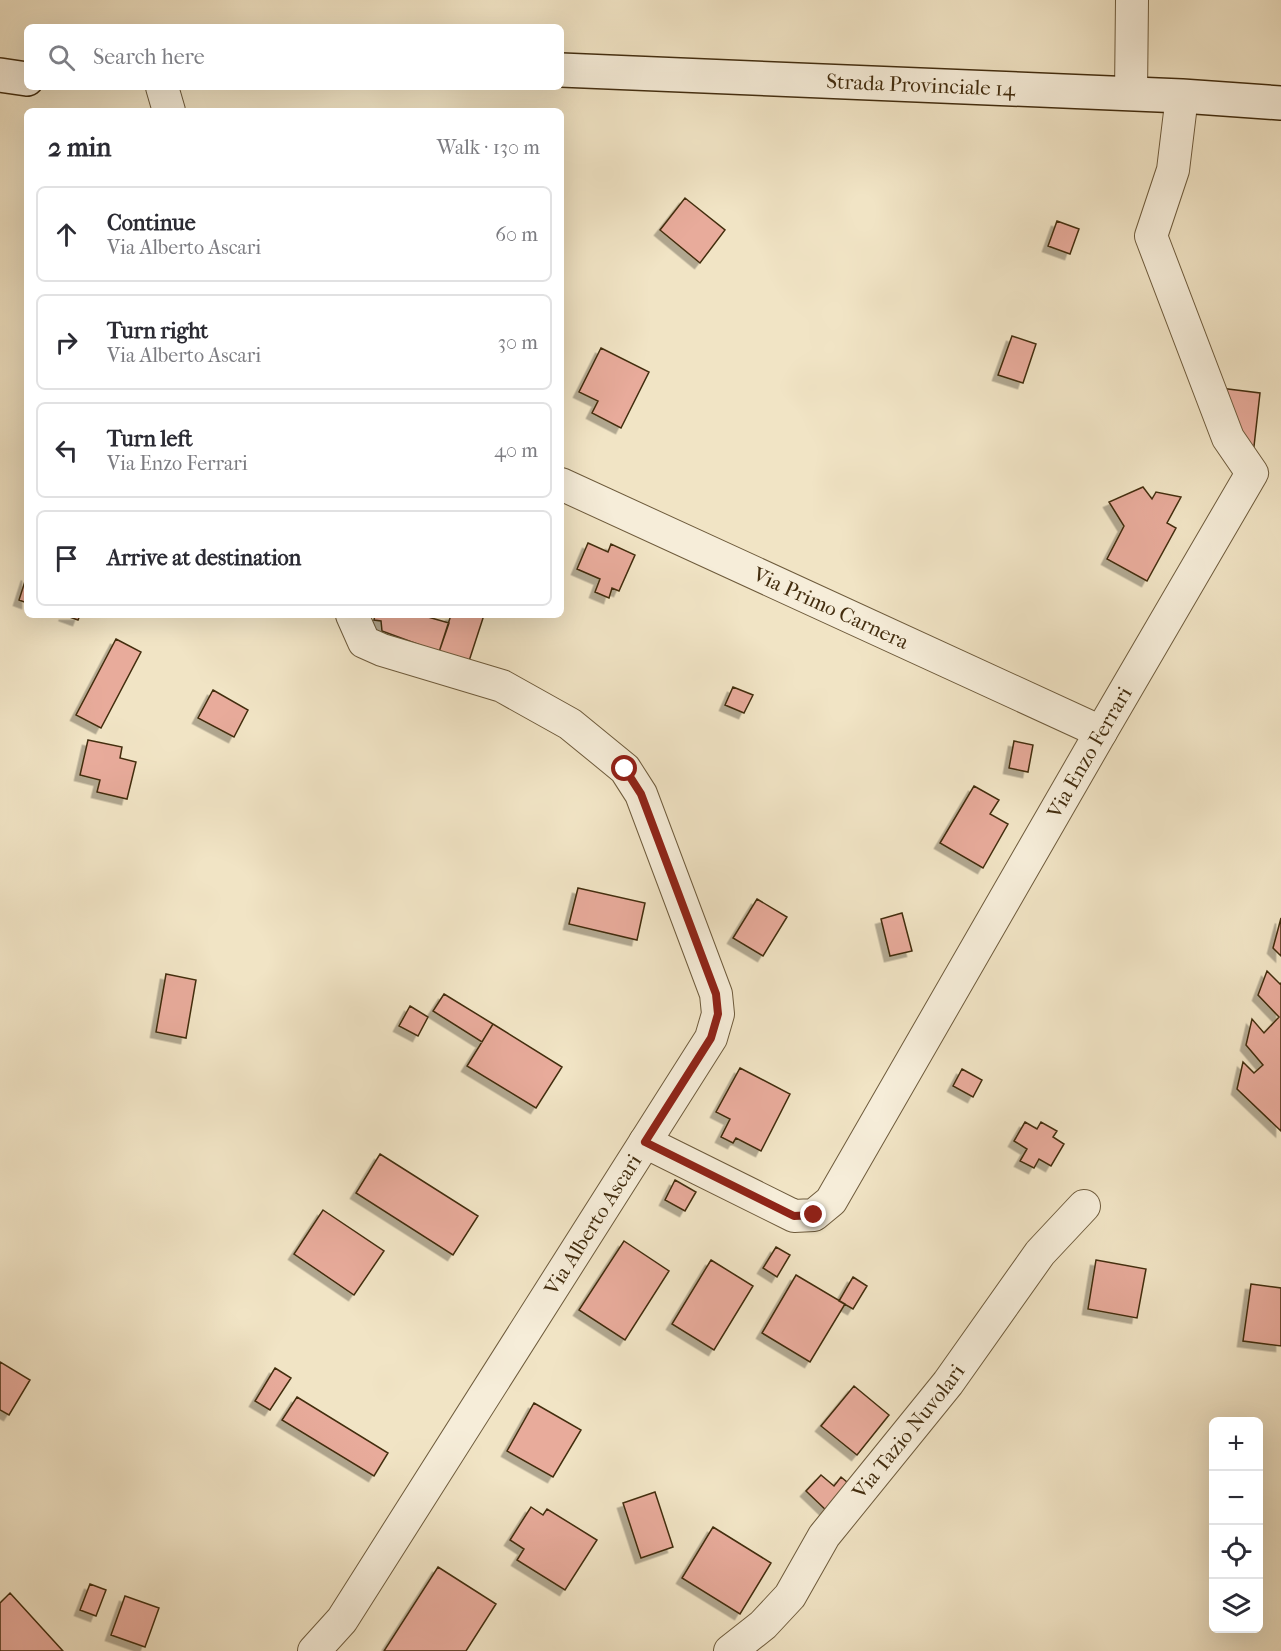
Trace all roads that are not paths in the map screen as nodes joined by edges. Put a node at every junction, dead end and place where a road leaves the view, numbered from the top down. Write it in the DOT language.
graph roads {
  1 [pos="1132,0"];
  2 [pos="564,70"];
  3 [pos="0,75"];
  4 [pos="24,79"];
  5 [pos="163,90"];
  6 [pos="1131,94"];
  7 [pos="1182,96"];
  8 [pos="1281,103"];
  9 [pos="168,108"];
  10 [pos="564,485"];
  11 [pos="353,618"];
  12 [pos="1101,732"];
  13 [pos="645,1142"];
  14 [pos="1084,1206"];
  15 [pos="314,1651"];
  16 [pos="730,1651"];
  1 -- 6 [label="street"];
  2 -- 6 [label="main road, Strada Provinciale 14"];
  3 -- 4 [label="main road"];
  5 -- 9 [label="street"];
  6 -- 7 [label="main road, Strada Provinciale 14"];
  7 -- 8 [label="main road, Strada Provinciale 14"];
  7 -- 12 [label="street, Via Enzo Ferrari"];
  10 -- 12 [label="street, Via Primo Carnera"];
  11 -- 13 [label="street, Via Alberto Ascari"];
  12 -- 13 [label="street, Via Enzo Ferrari"];
  13 -- 15 [label="street, Via Alberto Ascari"];
  14 -- 16 [label="street, Via Tazio Nuvolari"];
}
